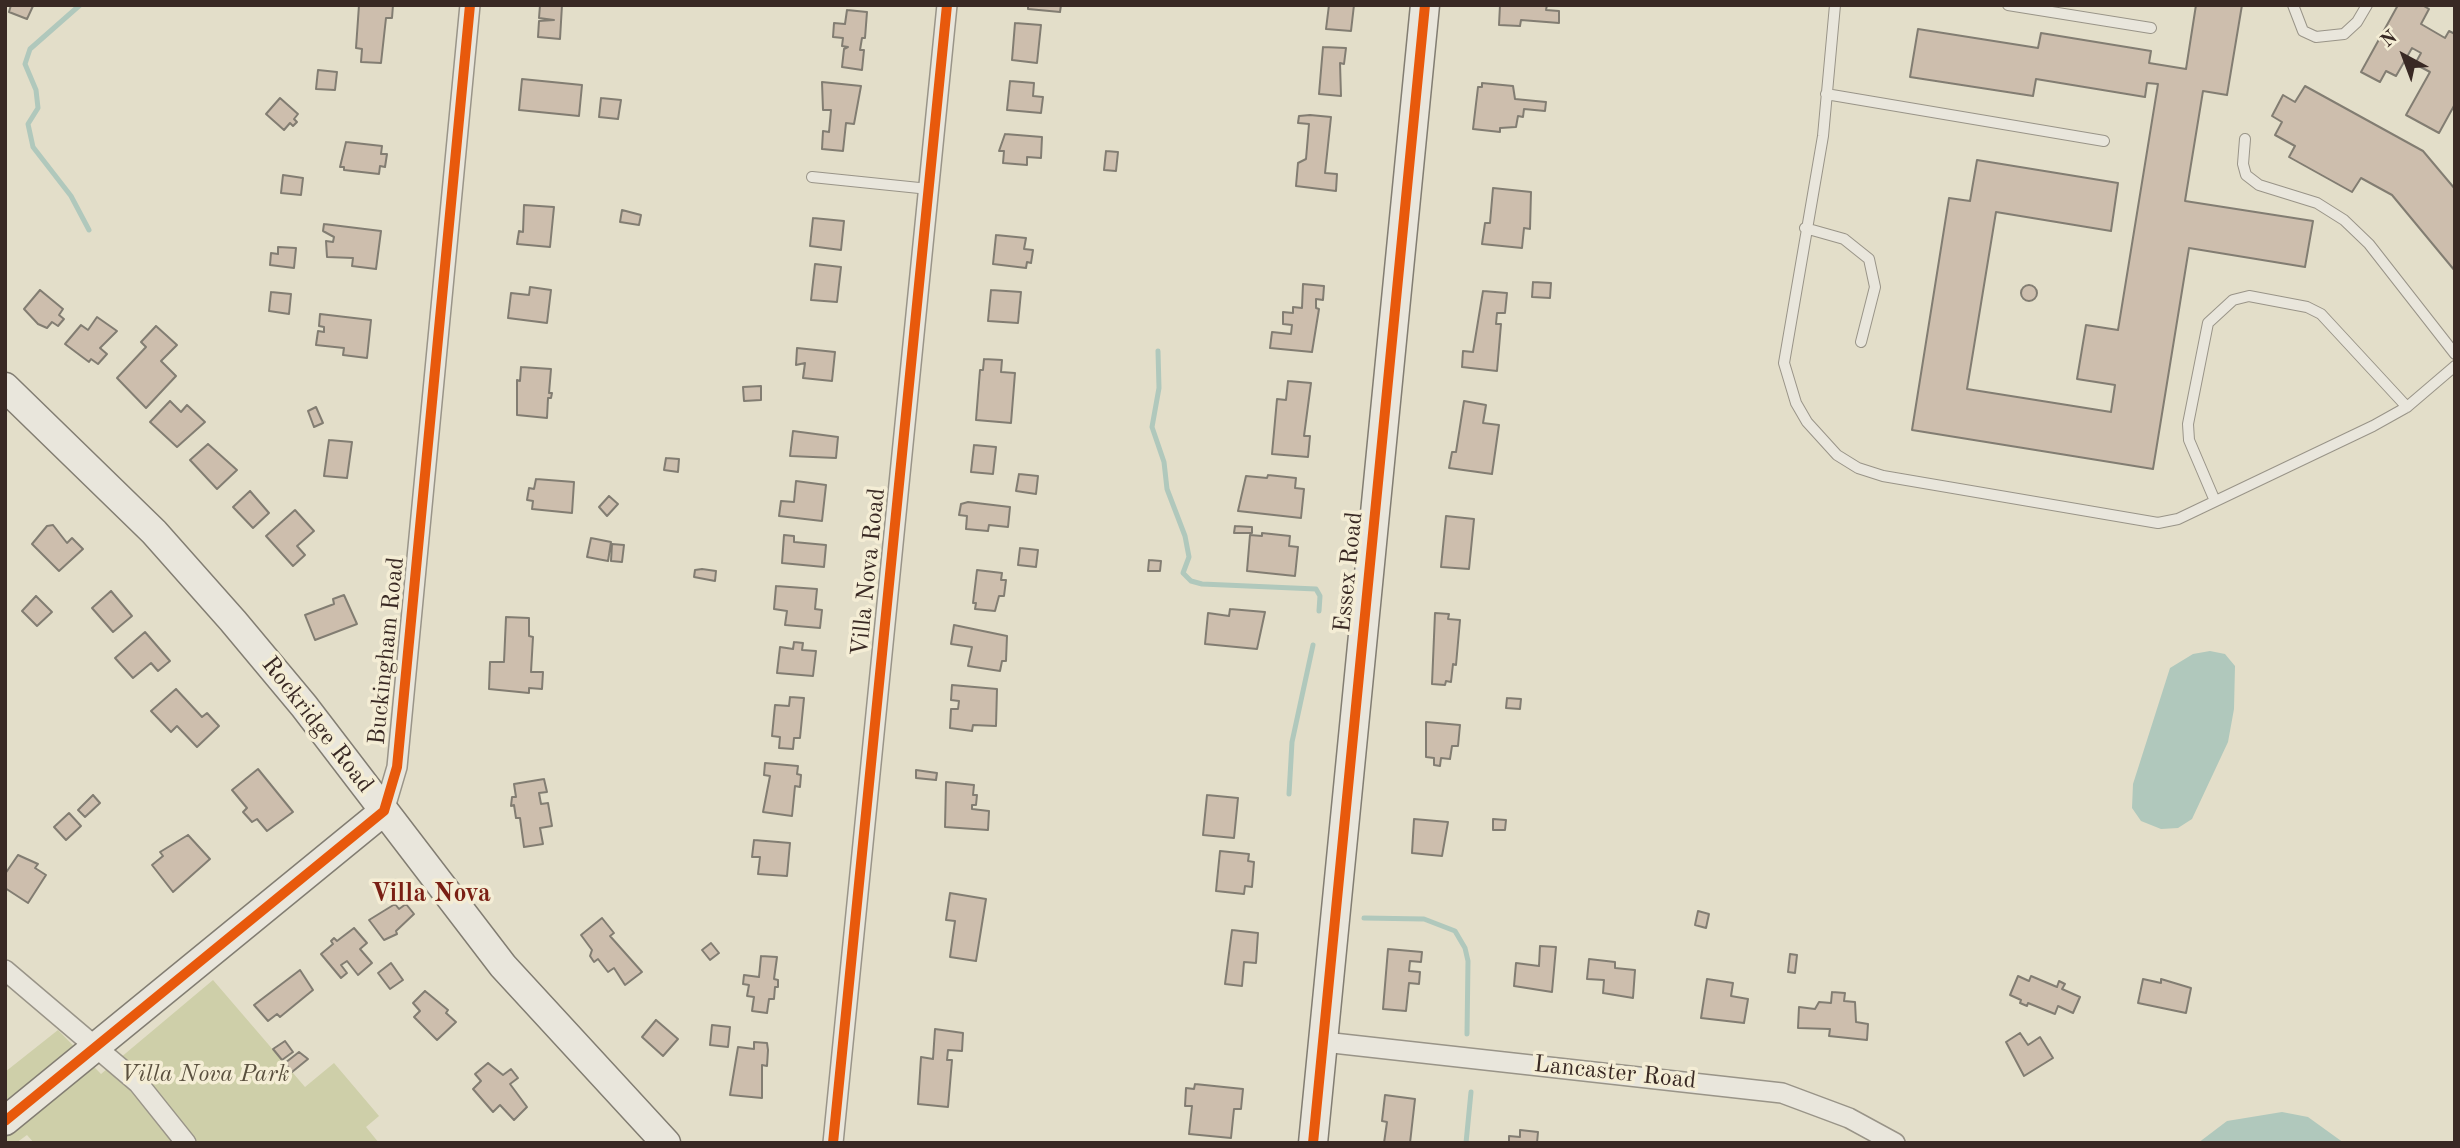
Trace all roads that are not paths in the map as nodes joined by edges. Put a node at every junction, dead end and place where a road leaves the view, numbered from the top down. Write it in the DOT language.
graph roads {
  1 [pos="470,5"];
  2 [pos="947,5"];
  3 [pos="1425,5"];
  4 [pos="1835,5"];
  5 [pos="2008,5"];
  6 [pos="2293,5"];
  7 [pos="2367,5"];
  8 [pos="2151,29"];
  9 [pos="1826,94"];
  10 [pos="2245,139"];
  11 [pos="2105,141"];
  12 [pos="812,177"];
  13 [pos="929,189"];
  14 [pos="1805,228"];
  15 [pos="1861,342"];
  16 [pos="2455,354"];
  17 [pos="2455,366"];
  18 [pos="5,387"];
  19 [pos="2407,407"];
  20 [pos="2215,501"];
  21 [pos="384,811"];
  22 [pos="5,971"];
  23 [pos="1324,1042"];
  24 [pos="97,1045"];
  25 [pos="5,1121"];
  26 [pos="186,1143"];
  27 [pos="666,1143"];
  28 [pos="833,1143"];
  29 [pos="1313,1143"];
  30 [pos="1895,1143"];
  1 -- 21 [label="street, Buckingham Road"];
  2 -- 13 [label="street, Villa Nova Road"];
  3 -- 23 [label="street, Essex Road"];
  4 -- 9 [label="lane"];
  5 -- 8 [label="lane"];
  6 -- 7 [label="lane"];
  9 -- 11 [label="lane"];
  9 -- 14 [label="lane"];
  10 -- 16 [label="lane"];
  12 -- 13 [label="lane"];
  13 -- 28 [label="street, Villa Nova Road"];
  14 -- 15 [label="lane"];
  14 -- 20 [label="lane"];
  17 -- 19 [label="lane"];
  18 -- 21 [label="street, Rockridge Road"];
  19 -- 20 [label="lane"];
  19 -- 20 [label="lane"];
  21 -- 24 [label="street"];
  21 -- 27 [label="street, Rockridge Road"];
  22 -- 24 [label="street"];
  23 -- 29 [label="street, Essex Road"];
  23 -- 30 [label="street, Lancaster Road"];
  24 -- 25 [label="street"];
  24 -- 26 [label="street"];
}
